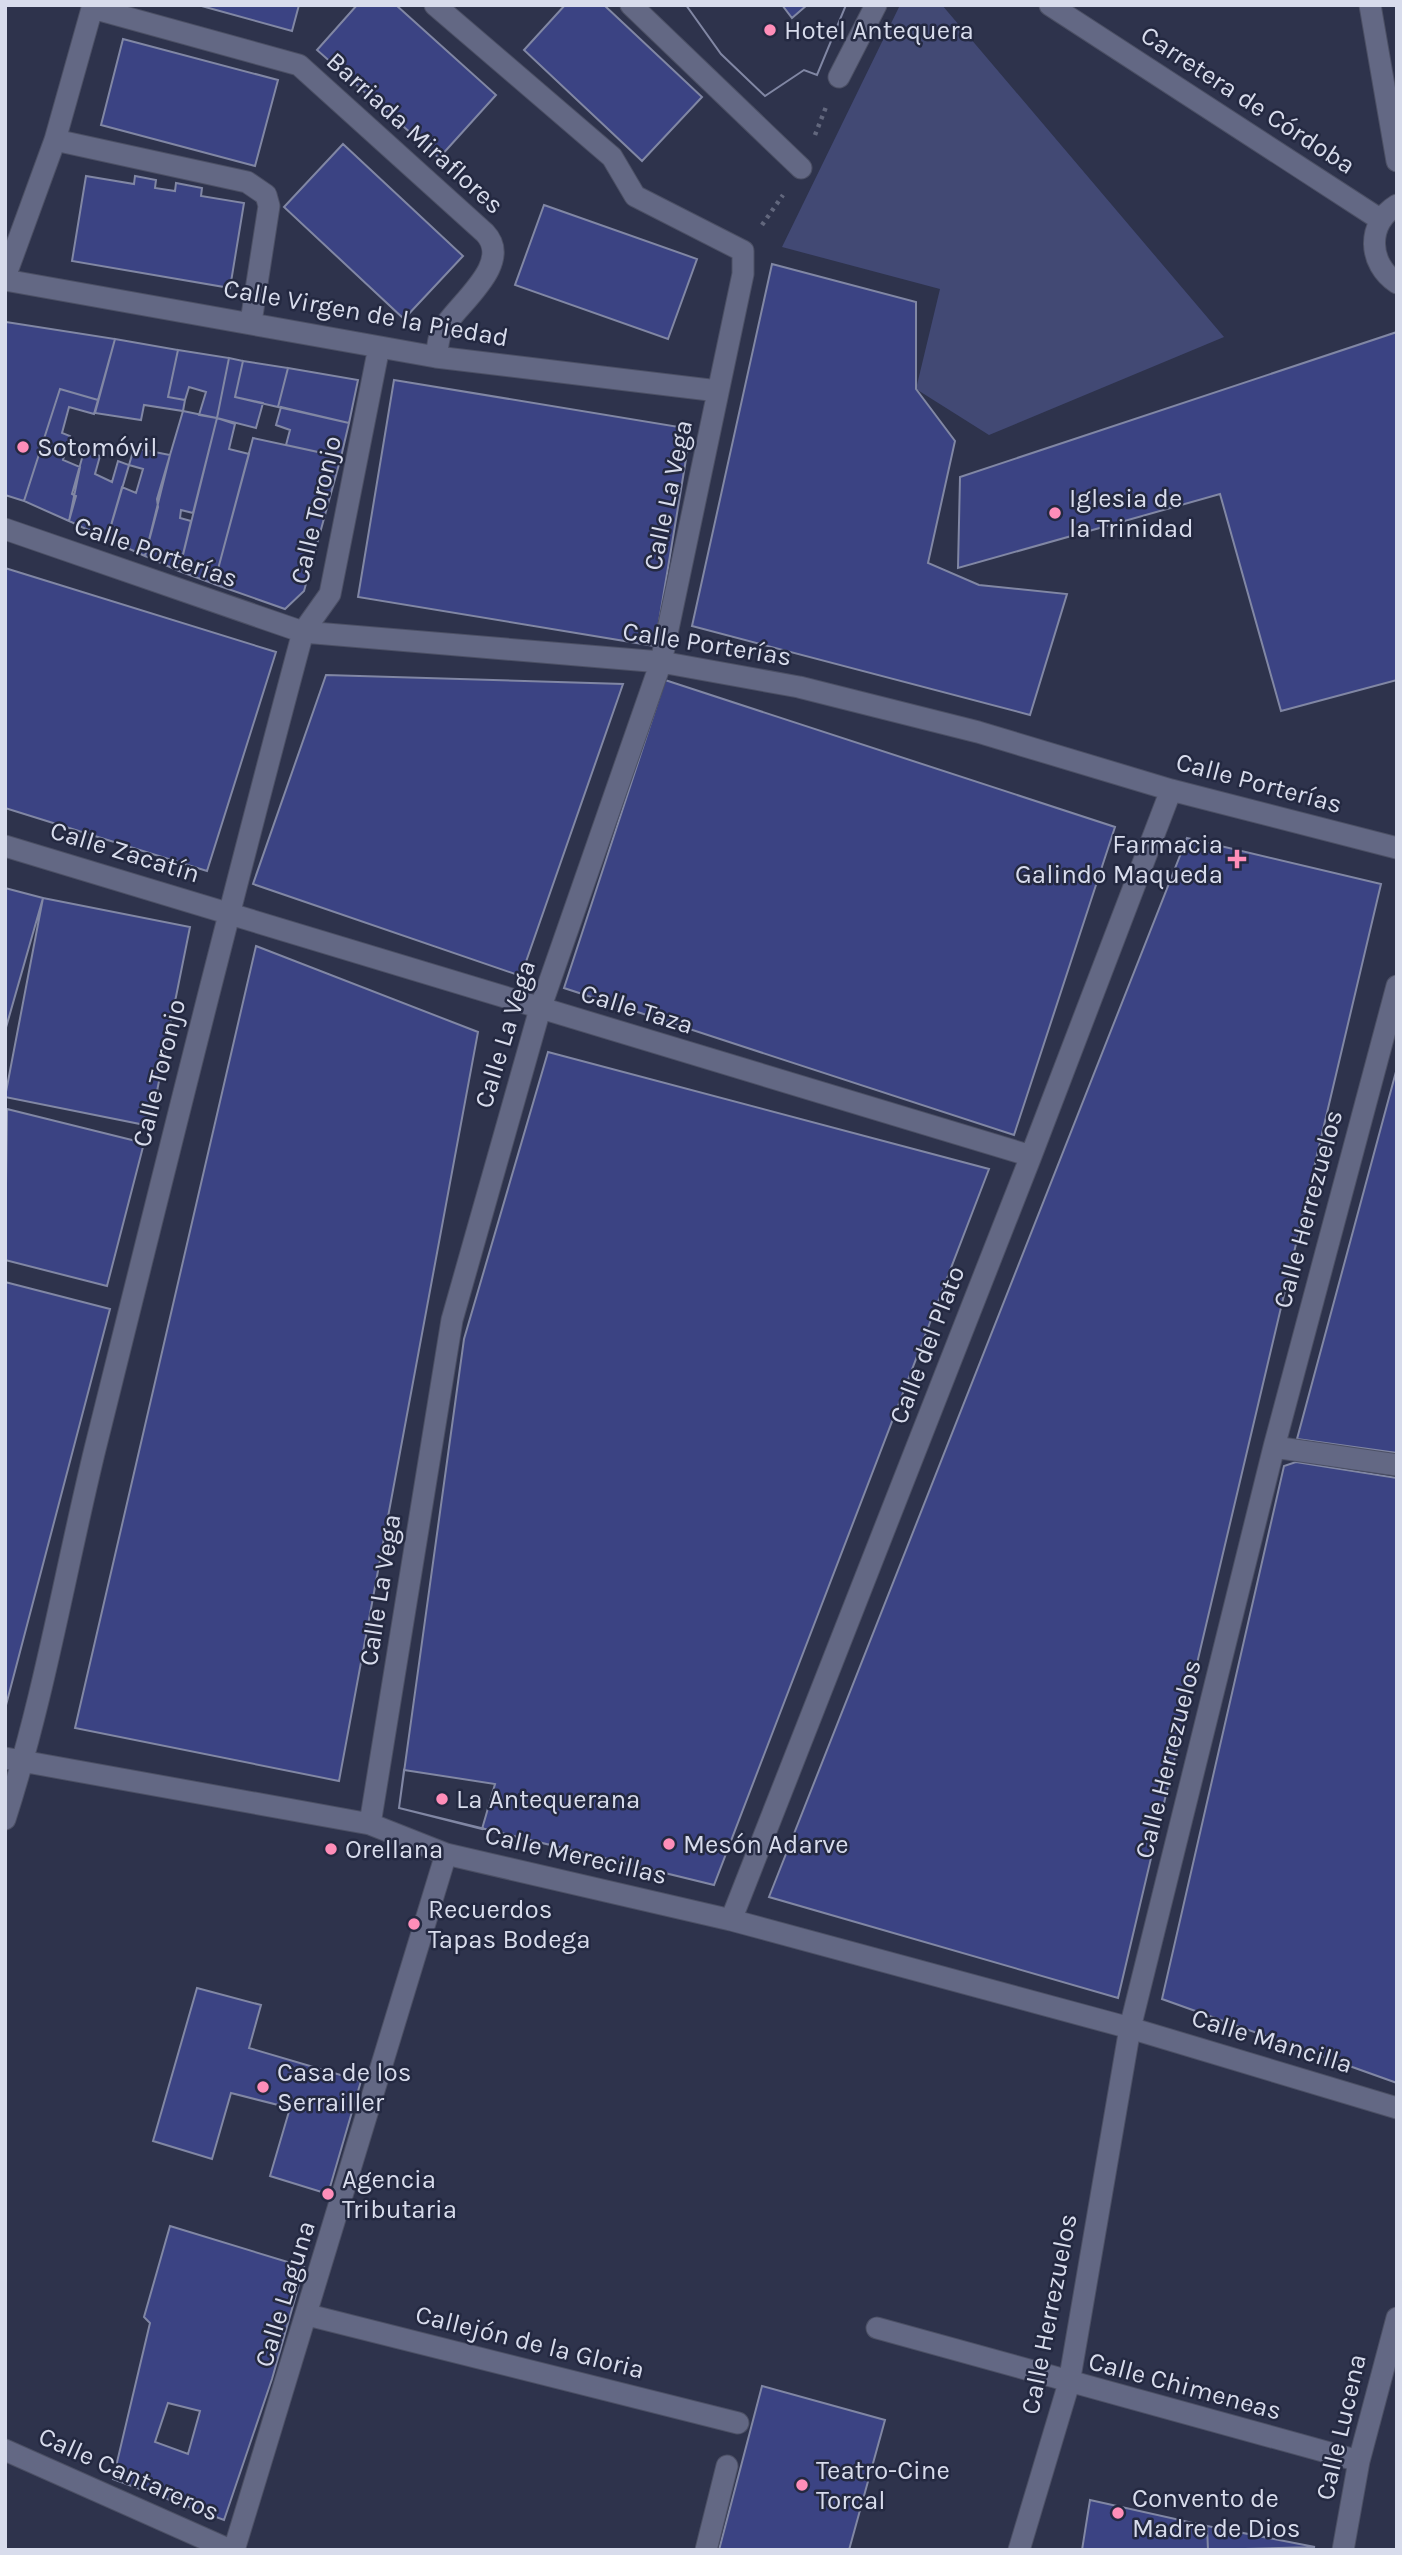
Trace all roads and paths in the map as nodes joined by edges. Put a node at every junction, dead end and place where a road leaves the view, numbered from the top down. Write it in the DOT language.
graph roads {
  1 [pos="435,5"];
  2 [pos="631,5"];
  3 [pos="876,5"];
  4 [pos="1050,5"];
  5 [pos="1370,5"];
  6 [pos="92,7"];
  7 [pos="839,78"];
  8 [pos="55,140"];
  9 [pos="1397,162"];
  10 [pos="801,168"];
  11 [pos="1397,205"];
  12 [pos="1381,220"];
  13 [pos="5,279"];
  14 [pos="1397,283"];
  15 [pos="251,322"];
  16 [pos="379,347"];
  17 [pos="436,357"];
  18 [pos="718,391"];
  19 [pos="5,529"];
  20 [pos="303,632"];
  21 [pos="661,662"];
  22 [pos="1171,790"];
  23 [pos="5,846"];
  24 [pos="1397,848"];
  25 [pos="228,913"];
  26 [pos="1397,986"];
  27 [pos="540,1009"];
  28 [pos="1031,1156"];
  29 [pos="1274,1447"];
  30 [pos="1397,1465"];
  31 [pos="14,1760"];
  32 [pos="5,1819"];
  33 [pos="370,1824"];
  34 [pos="446,1854"];
  35 [pos="731,1920"];
  36 [pos="1130,2028"];
  37 [pos="1397,2108"];
  38 [pos="308,2315"];
  39 [pos="1397,2318"];
  40 [pos="877,2328"];
  41 [pos="1069,2383"];
  42 [pos="738,2423"];
  43 [pos="5,2450"];
  44 [pos="1359,2461"];
  45 [pos="727,2466"];
  46 [pos="232,2550"];
  47 [pos="706,2550"];
  48 [pos="1020,2550"];
  49 [pos="1343,2550"];
  1 -- 18 [label="street, Calle La Vega"];
  2 -- 10 [label="street"];
  3 -- 7 [label="street"];
  4 -- 12 [label="street, Carretera de Córdoba"];
  5 -- 9 [label="street"];
  6 -- 8 [label="street"];
  6 -- 17 [label="street, Barriada Miraflores"];
  8 -- 13 [label="street"];
  8 -- 15 [label="street"];
  11 -- 12 [label="street"];
  12 -- 14 [label="street"];
  13 -- 15 [label="street, Calle Virgen de la Piedad"];
  15 -- 16 [label="street, Calle Virgen de la Piedad"];
  16 -- 17 [label="street, Calle Virgen de la Piedad"];
  16 -- 20 [label="street, Calle Toronjo"];
  17 -- 18 [label="street, Calle Virgen de la Piedad"];
  18 -- 21 [label="street, Calle La Vega"];
  19 -- 20 [label="street, Calle Porterías"];
  20 -- 21 [label="street, Calle Porterías"];
  20 -- 25 [label="street, Calle Toronjo"];
  21 -- 22 [label="street, Calle Porterías"];
  21 -- 27 [label="street, Calle La Vega"];
  22 -- 24 [label="street, Calle Porterías"];
  22 -- 28 [label="street, Calle del Plato"];
  23 -- 25 [label="street, Calle Zacatín"];
  25 -- 27 [label="street, Calle Taza"];
  25 -- 31 [label="street, Calle Toronjo"];
  26 -- 29 [label="street, Calle Herrezuelos"];
  27 -- 28 [label="street, Calle Taza"];
  27 -- 33 [label="street, Calle La Vega"];
  28 -- 35 [label="street, Calle del Plato"];
  29 -- 30 [label="street"];
  29 -- 36 [label="street, Calle Herrezuelos"];
  31 -- 32 [label="street, Calle Toronjo"];
  31 -- 33 [label="street, Calle Merecillas"];
  33 -- 34 [label="street, Calle Merecillas"];
  34 -- 35 [label="street, Calle Merecillas"];
  34 -- 38 [label="street, Calle Laguna"];
  35 -- 36 [label="street, Calle Merecillas"];
  36 -- 37 [label="street, Calle Mancilla"];
  36 -- 41 [label="street, Calle Herrezuelos"];
  38 -- 42 [label="street, Callejón de la Gloria"];
  38 -- 46 [label="street, Calle Laguna"];
  39 -- 44 [label="street, Calle Lucena"];
  40 -- 41 [label="street, Calle Chimeneas"];
  41 -- 44 [label="street, Calle Chimeneas"];
  41 -- 48 [label="street, Calle Herrezuelos"];
  43 -- 46 [label="street, Calle Cantareros"];
  44 -- 49 [label="street, Calle Lucena"];
  45 -- 47 [label="street"];
}
